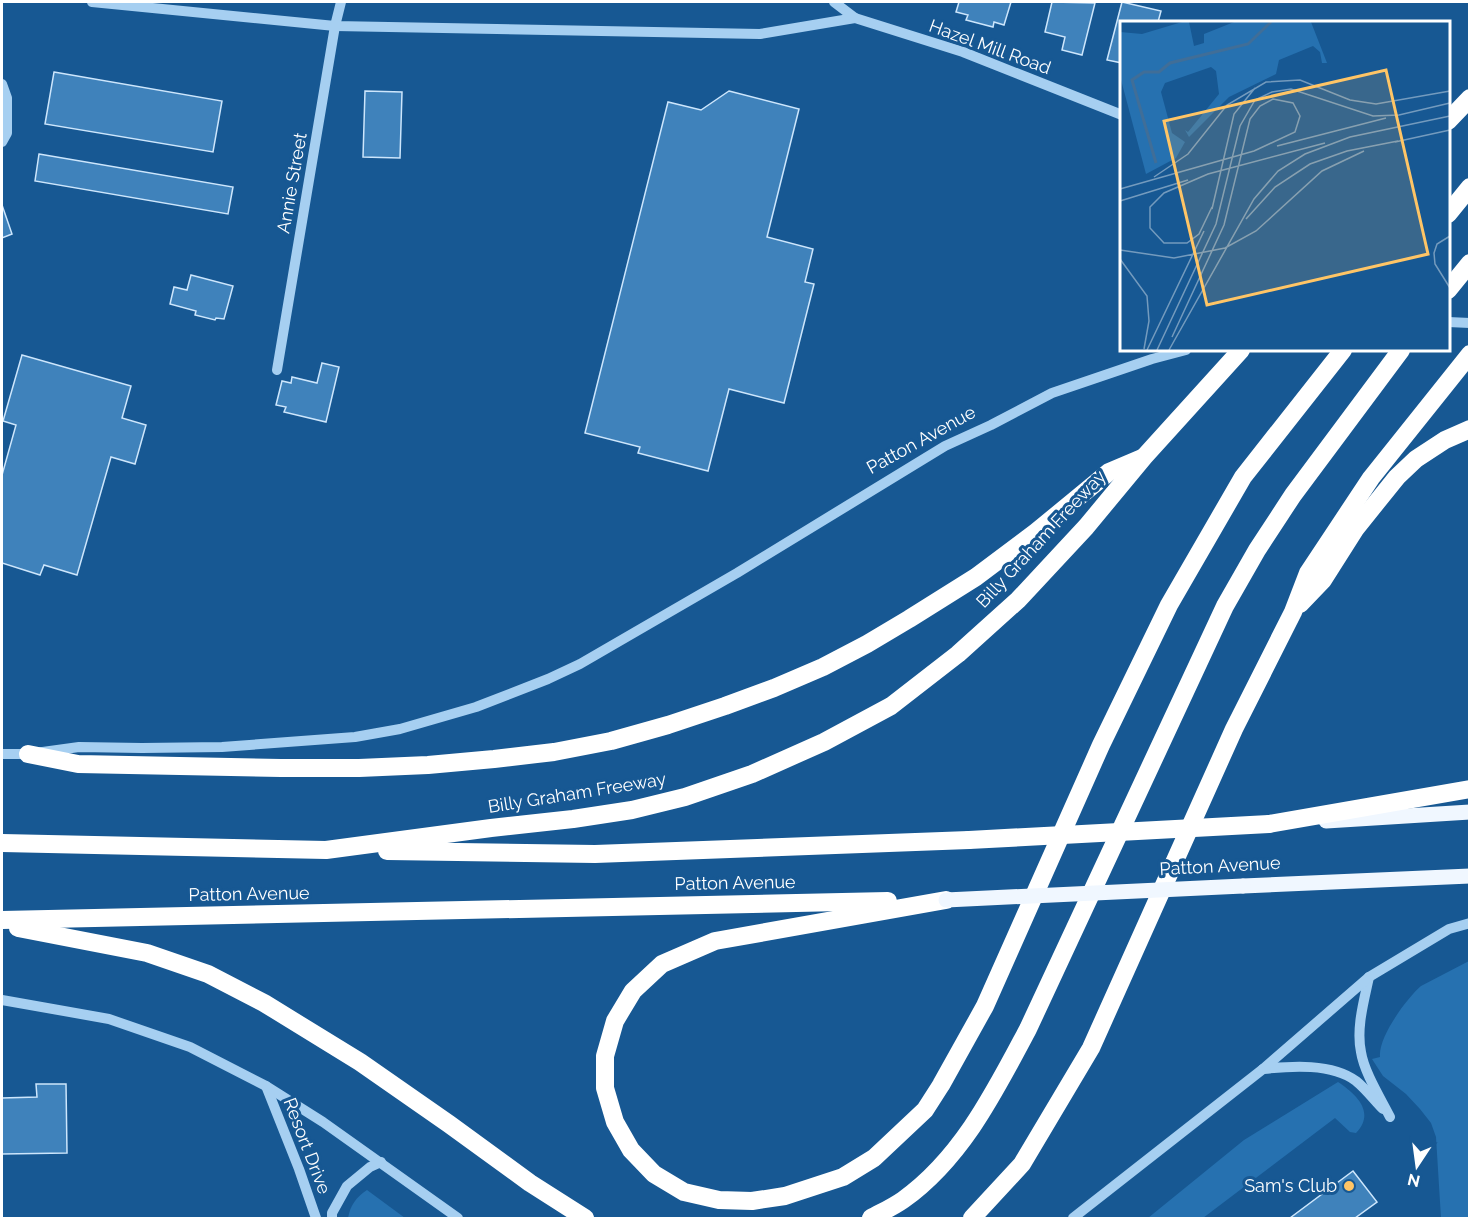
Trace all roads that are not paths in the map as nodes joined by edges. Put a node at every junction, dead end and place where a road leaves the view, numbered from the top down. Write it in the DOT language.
graph roads {
  1 [pos="92,2"];
  2 [pos="341,2"];
  3 [pos="834,2"];
  4 [pos="855,18"];
  5 [pos="335,26"];
  6 [pos="2,84"];
  7 [pos="1470,98"];
  8 [pos="1120,114"];
  9 [pos="1450,120"];
  10 [pos="2,142"];
  11 [pos="1470,187"];
  12 [pos="1450,213"];
  13 [pos="1470,263"];
  14 [pos="1450,289"];
  15 [pos="1450,322"];
  16 [pos="1470,323"];
  17 [pos="1183,351"];
  18 [pos="1240,351"];
  19 [pos="1342,351"];
  20 [pos="1400,351"];
  21 [pos="1470,354"];
  22 [pos="277,370"];
  23 [pos="1470,429"];
  24 [pos="1144,458"];
  25 [pos="1293,612"];
  26 [pos="2,754"];
  27 [pos="28,754"];
  28 [pos="1470,789"];
  29 [pos="1470,812"];
  30 [pos="1269,824"];
  31 [pos="2,843"];
  32 [pos="326,850"];
  33 [pos="1470,876"];
  34 [pos="946,900"];
  35 [pos="2,923"];
  36 [pos="1470,923"];
  37 [pos="1370,977"];
  38 [pos="2,1000"];
  39 [pos="1263,1069"];
  40 [pos="266,1086"];
  41 [pos="381,1162"];
  42 [pos="316,1218"];
  43 [pos="332,1218"];
  44 [pos="458,1218"];
  45 [pos="585,1218"];
  46 [pos="872,1218"];
  47 [pos="972,1218"];
  48 [pos="1073,1218"];
  1 -- 5 [label="street, Hazel Mill Road"];
  2 -- 5 [label="street, Annie Street"];
  3 -- 4 [label="street"];
  4 -- 5 [label="street, Hazel Mill Road"];
  4 -- 8 [label="street, Hazel Mill Road"];
  5 -- 22 [label="street, Annie Street"];
  6 -- 10 [label="street"];
  7 -- 9 [label="highway"];
  11 -- 12 [label="highway"];
  13 -- 14 [label="highway"];
  15 -- 16 [label="street"];
  17 -- 27 [label="street, Patton Avenue"];
  18 -- 24 [label="highway, Billy Graham Freeway"];
  19 -- 34 [label="highway"];
  20 -- 46 [label="highway"];
  21 -- 25 [label="highway"];
  23 -- 25 [label="highway"];
  24 -- 27 [label="highway"];
  24 -- 32 [label="highway, Billy Graham Freeway"];
  25 -- 47 [label="highway"];
  26 -- 27 [label="street, Patton Avenue"];
  28 -- 30 [label="highway"];
  29 -- 30 [label="main road, Patton Avenue"];
  30 -- 32 [label="highway, Patton Avenue, bridge"];
  31 -- 32 [label="highway, Billy Graham Freeway"];
  33 -- 34 [label="main road, Patton Avenue, bridge"];
  34 -- 35 [label="highway, Patton Avenue"];
  35 -- 45 [label="highway"];
  36 -- 37 [label="street"];
  37 -- 39 [label="street"];
  37 -- 39 [label="street"];
  38 -- 40 [label="street"];
  39 -- 48 [label="street"];
  40 -- 41 [label="street"];
  40 -- 42 [label="street, Resort Drive"];
  41 -- 43 [label="street, Resort Drive"];
  41 -- 44 [label="street"];
}
